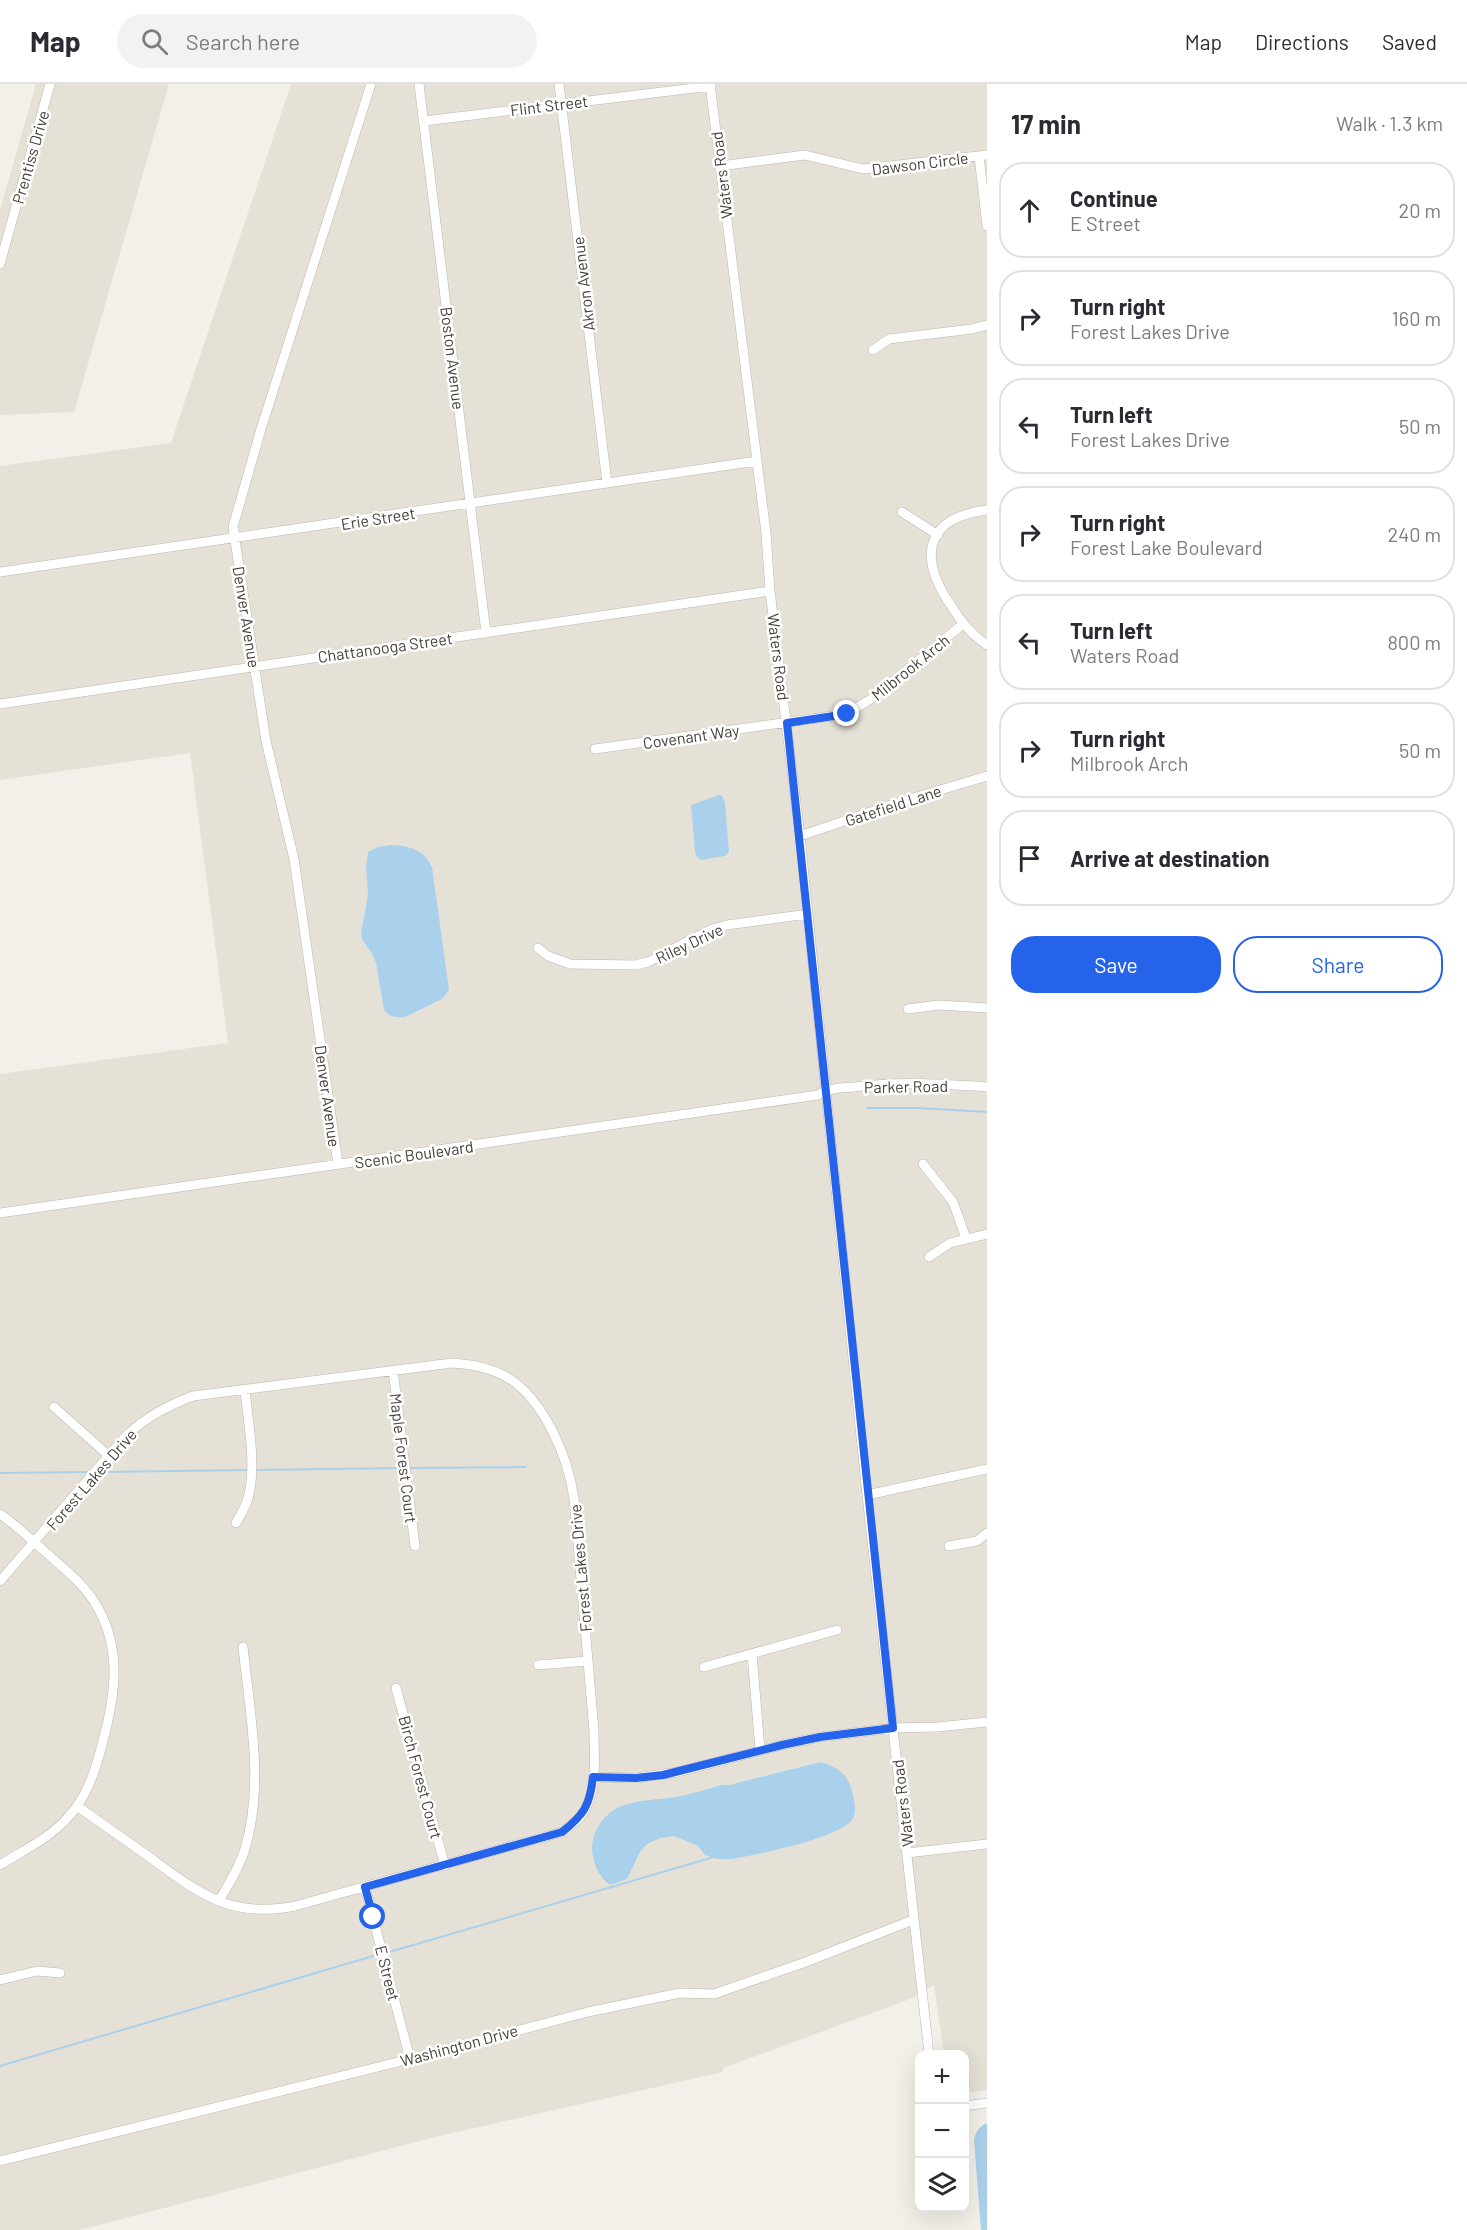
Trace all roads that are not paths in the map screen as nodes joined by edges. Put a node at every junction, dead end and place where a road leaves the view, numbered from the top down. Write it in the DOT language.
graph roads {
  1 [pos="50,84"];
  2 [pos="371,84"];
  3 [pos="419,84"];
  4 [pos="559,84"];
  5 [pos="711,85"];
  6 [pos="561,104"];
  7 [pos="424,121"];
  8 [pos="983,156"];
  9 [pos="720,166"];
  10 [pos="987,226"];
  11 [pos="0,264"];
  12 [pos="987,325"];
  13 [pos="873,350"];
  14 [pos="757,461"];
  15 [pos="607,483"];
  16 [pos="471,503"];
  17 [pos="987,510"];
  18 [pos="902,512"];
  19 [pos="938,535"];
  20 [pos="234,539"];
  21 [pos="0,572"];
  22 [pos="770,591"];
  23 [pos="963,624"];
  24 [pos="486,633"];
  25 [pos="987,645"];
  26 [pos="255,667"];
  27 [pos="0,704"];
  28 [pos="787,723"];
  29 [pos="595,749"];
  30 [pos="987,776"];
  31 [pos="800,836"];
  32 [pos="808,915"];
  33 [pos="538,948"];
  34 [pos="987,1008"];
  35 [pos="908,1009"];
  36 [pos="987,1087"];
  37 [pos="826,1090"];
  38 [pos="338,1164"];
  39 [pos="923,1164"];
  40 [pos="0,1213"];
  41 [pos="987,1234"];
  42 [pos="966,1238"];
  43 [pos="929,1257"];
  44 [pos="393,1370"];
  45 [pos="245,1390"];
  46 [pos="54,1407"];
  47 [pos="109,1456"];
  48 [pos="987,1469"];
  49 [pos="867,1495"];
  50 [pos="0,1514"];
  51 [pos="236,1523"];
  52 [pos="987,1533"];
  53 [pos="34,1543"];
  54 [pos="415,1546"];
  55 [pos="949,1546"];
  56 [pos="0,1581"];
  57 [pos="837,1630"];
  58 [pos="243,1647"];
  59 [pos="752,1654"];
  60 [pos="588,1661"];
  61 [pos="538,1665"];
  62 [pos="704,1667"];
  63 [pos="396,1688"];
  64 [pos="987,1722"];
  65 [pos="893,1728"];
  66 [pos="760,1750"];
  67 [pos="593,1777"];
  68 [pos="77,1806"];
  69 [pos="987,1844"];
  70 [pos="907,1853"];
  71 [pos="0,1865"];
  72 [pos="445,1866"];
  73 [pos="365,1887"];
  74 [pos="219,1902"];
  75 [pos="913,1920"];
  76 [pos="60,1972"];
  77 [pos="0,1980"];
  78 [pos="928,2050"];
  79 [pos="410,2059"];
  80 [pos="987,2103"];
  81 [pos="969,2105"];
  82 [pos="0,2161"];
  1 -- 11 [label="street, Prentiss Drive"];
  2 -- 20 [label="street, Denver Avenue"];
  3 -- 7 [label="street, Boston Avenue"];
  4 -- 6 [label="street, Akron Avenue"];
  5 -- 6 [label="street, Flint Street"];
  5 -- 9 [label="street, Waters Road"];
  6 -- 7 [label="street, Flint Street"];
  6 -- 15 [label="street, Akron Avenue"];
  7 -- 16 [label="street, Boston Avenue"];
  8 -- 9 [label="street, Dawson Circle"];
  8 -- 10 [label="street, Dawson Circle"];
  9 -- 14 [label="street, Waters Road"];
  12 -- 13 [label="street"];
  14 -- 15 [label="street, Erie Street"];
  14 -- 22 [label="street, Waters Road"];
  15 -- 16 [label="street, Erie Street"];
  16 -- 20 [label="street, Erie Street"];
  16 -- 24 [label="street, Boston Avenue"];
  17 -- 19 [label="street"];
  18 -- 19 [label="street"];
  19 -- 23 [label="street"];
  20 -- 21 [label="street, Erie Street"];
  20 -- 26 [label="street, Denver Avenue"];
  22 -- 24 [label="street, Chattanooga Street"];
  22 -- 28 [label="street, Waters Road"];
  23 -- 25 [label="street"];
  23 -- 28 [label="street, Milbrook Arch"];
  24 -- 26 [label="street, Chattanooga Street"];
  26 -- 27 [label="street, Chattanooga Street"];
  26 -- 38 [label="street, Denver Avenue"];
  28 -- 29 [label="street, Covenant Way"];
  28 -- 31 [label="street, Waters Road"];
  30 -- 31 [label="street, Gatefield Lane"];
  31 -- 32 [label="street, Waters Road"];
  32 -- 33 [label="street, Riley Drive"];
  32 -- 37 [label="street, Waters Road"];
  34 -- 35 [label="street"];
  36 -- 37 [label="street, Parker Road"];
  37 -- 38 [label="street, Scenic Boulevard"];
  37 -- 49 [label="street, Waters Road"];
  38 -- 40 [label="street, Scenic Boulevard"];
  39 -- 42 [label="street"];
  41 -- 42 [label="street"];
  42 -- 43 [label="street"];
  44 -- 45 [label="street, Forest Lakes Drive"];
  44 -- 54 [label="street, Maple Forest Court"];
  44 -- 60 [label="street, Forest Lakes Drive"];
  45 -- 47 [label="street, Forest Lakes Drive"];
  45 -- 51 [label="street"];
  46 -- 47 [label="street"];
  47 -- 53 [label="street, Forest Lakes Drive"];
  48 -- 49 [label="street"];
  49 -- 65 [label="street, Waters Road"];
  50 -- 53 [label="street"];
  52 -- 55 [label="street"];
  53 -- 56 [label="street, Forest Lakes Drive"];
  53 -- 68 [label="street"];
  57 -- 59 [label="street"];
  58 -- 74 [label="street"];
  59 -- 62 [label="street"];
  59 -- 66 [label="street"];
  60 -- 61 [label="street"];
  60 -- 67 [label="street, Forest Lakes Drive"];
  63 -- 72 [label="street, Birch Forest Court"];
  64 -- 65 [label="street"];
  65 -- 66 [label="street"];
  65 -- 70 [label="street, Waters Road"];
  66 -- 67 [label="street"];
  67 -- 72 [label="street, Forest Lakes Drive"];
  68 -- 71 [label="street"];
  68 -- 74 [label="street, Forest Lakes Drive"];
  69 -- 70 [label="street"];
  70 -- 75 [label="street, Waters Road"];
  72 -- 73 [label="street, Forest Lakes Drive"];
  73 -- 74 [label="street, Forest Lakes Drive"];
  73 -- 79 [label="street, E Street"];
  75 -- 78 [label="street, Waters Road"];
  75 -- 79 [label="street, Washington Drive"];
  76 -- 77 [label="street"];
  79 -- 82 [label="street, Washington Drive"];
  80 -- 81 [label="street"];
}
